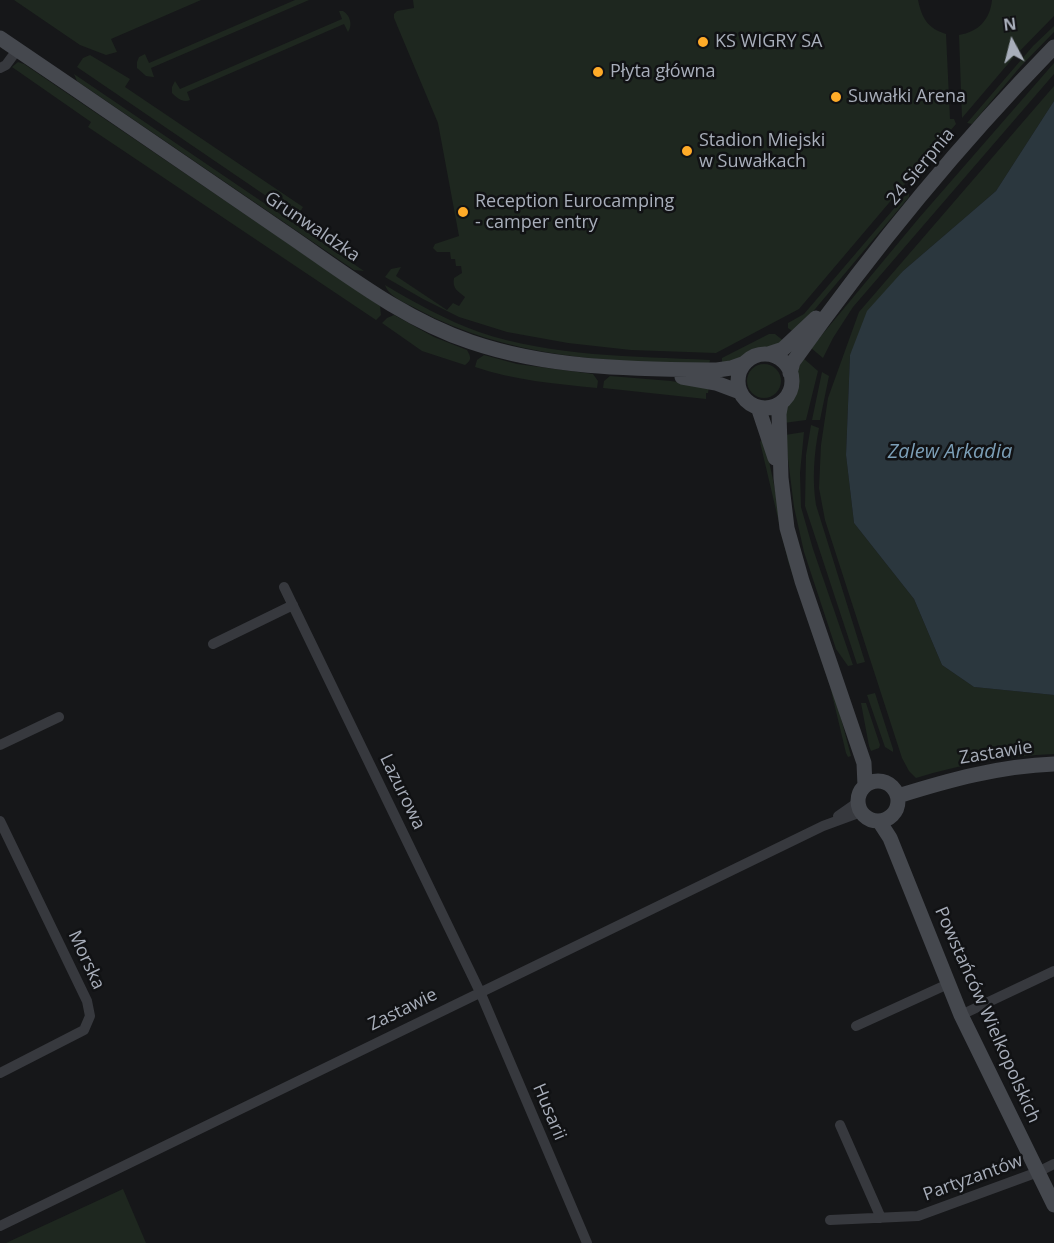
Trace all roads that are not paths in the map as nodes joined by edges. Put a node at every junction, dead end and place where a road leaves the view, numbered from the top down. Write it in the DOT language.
graph roads {
  1 [pos="0,38"];
  2 [pos="1054,47"];
  3 [pos="17,50"];
  4 [pos="0,68"];
  5 [pos="846,288"];
  6 [pos="768,354"];
  7 [pos="745,363"];
  8 [pos="634,369"];
  9 [pos="790,373"];
  10 [pos="740,392"];
  11 [pos="781,403"];
  12 [pos="758,407"];
  13 [pos="781,478"];
  14 [pos="284,587"];
  15 [pos="293,605"];
  16 [pos="213,644"];
  17 [pos="59,717"];
  18 [pos="0,745"];
  19 [pos="1054,764"];
  20 [pos="872,784"];
  21 [pos="896,793"];
  22 [pos="860,807"];
  23 [pos="885,819"];
  24 [pos="0,820"];
  25 [pos="1054,971"];
  26 [pos="948,984"];
  27 [pos="481,994"];
  28 [pos="961,1015"];
  29 [pos="856,1026"];
  30 [pos="0,1073"];
  31 [pos="840,1125"];
  32 [pos="1054,1164"];
  33 [pos="1038,1172"];
  34 [pos="1054,1205"];
  35 [pos="881,1218"];
  36 [pos="830,1220"];
  37 [pos="0,1226"];
  38 [pos="587,1243"];
  1 -- 3 [label="main road, Grunwaldzka"];
  2 -- 5 [label="main road, 24 Sierpnia"];
  3 -- 4 [label="street"];
  3 -- 8 [label="main road, Grunwaldzka"];
  5 -- 6 [label="main road, 24 Sierpnia"];
  5 -- 9 [label="main road, 24 Sierpnia"];
  6 -- 7 [label="main road"];
  6 -- 9 [label="main road"];
  7 -- 8 [label="main road, Grunwaldzka"];
  7 -- 10 [label="main road"];
  8 -- 10 [label="main road, Grunwaldzka"];
  9 -- 11 [label="main road"];
  10 -- 12 [label="main road"];
  11 -- 12 [label="main road"];
  11 -- 13 [label="main road"];
  12 -- 13 [label="main road"];
  13 -- 20 [label="main road"];
  14 -- 15 [label="street, Lazurowa"];
  15 -- 16 [label="street"];
  15 -- 27 [label="street, Lazurowa"];
  17 -- 18 [label="street"];
  19 -- 21 [label="main road, Zastawie"];
  20 -- 21 [label="main road"];
  20 -- 22 [label="main road"];
  21 -- 23 [label="main road"];
  22 -- 23 [label="main road"];
  22 -- 27 [label="street, Zastawie"];
  23 -- 26 [label="main road, Powstańców Wielkopolskich"];
  24 -- 30 [label="street, Morska"];
  25 -- 28 [label="street"];
  26 -- 28 [label="main road, Powstańców Wielkopolskich"];
  26 -- 29 [label="street"];
  27 -- 37 [label="street, Zastawie"];
  27 -- 38 [label="street, Husarii"];
  28 -- 33 [label="main road, Powstańców Wielkopolskich"];
  31 -- 35 [label="street"];
  32 -- 33 [label="street, Partyzantów"];
  33 -- 34 [label="main road, Powstańców Wielkopolskich"];
  33 -- 35 [label="street, Partyzantów"];
  35 -- 36 [label="street, Partyzantów"];
}
